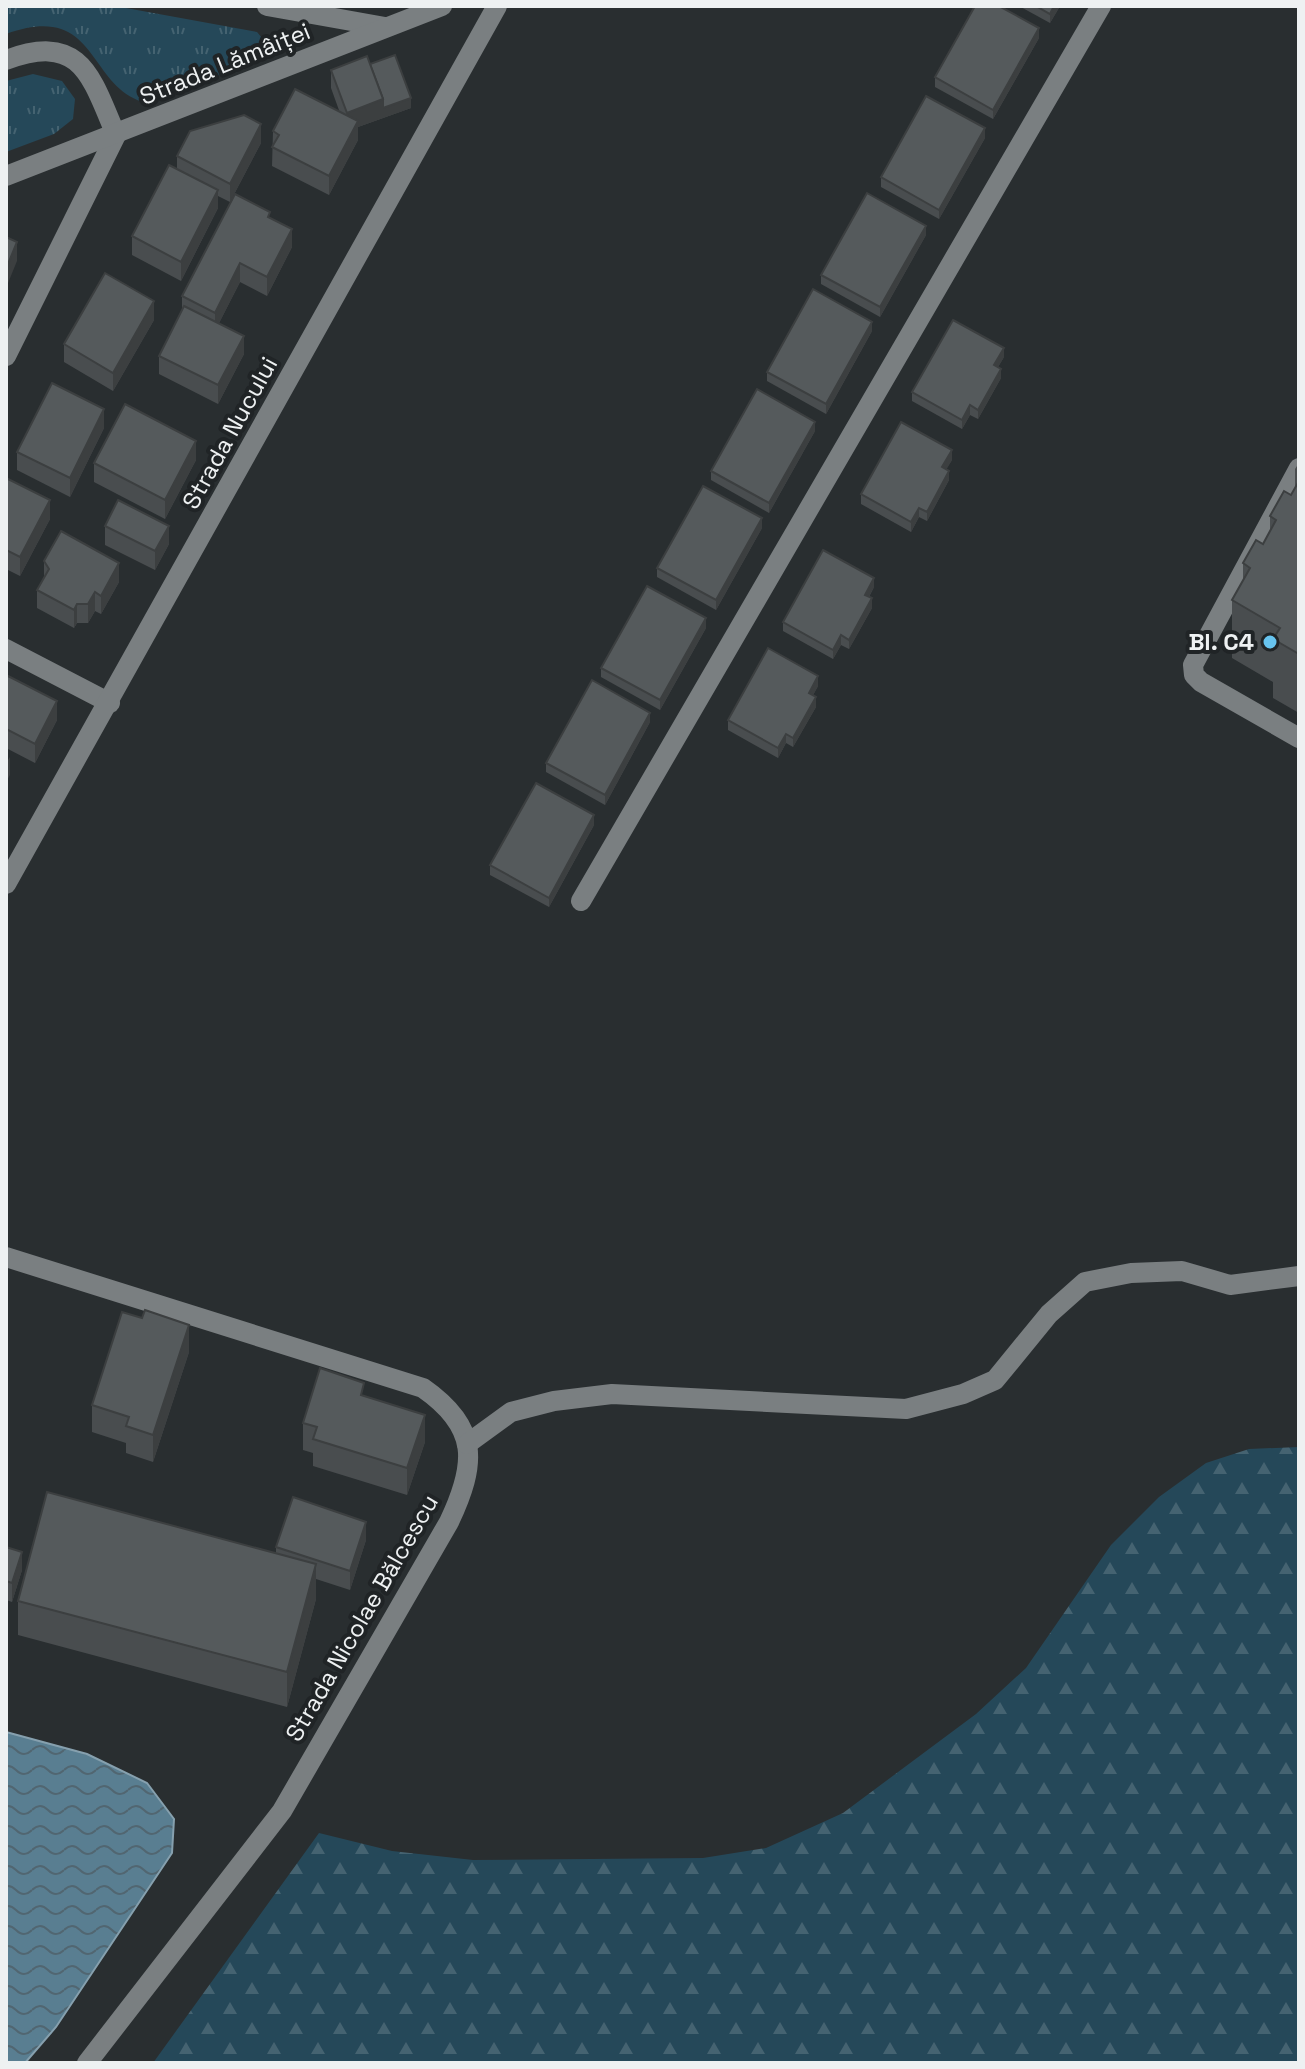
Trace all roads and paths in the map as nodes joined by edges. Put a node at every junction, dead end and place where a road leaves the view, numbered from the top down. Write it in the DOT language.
graph roads {
  1 [pos="267,6"];
  2 [pos="442,6"];
  3 [pos="497,6"];
  4 [pos="1101,6"];
  5 [pos="387,28"];
  6 [pos="6,60"];
  7 [pos="116,135"];
  8 [pos="6,176"];
  9 [pos="6,356"];
  10 [pos="1299,468"];
  11 [pos="6,649"];
  12 [pos="110,703"];
  13 [pos="1299,738"];
  14 [pos="6,884"];
  15 [pos="581,901"];
  16 [pos="6,1257"];
  17 [pos="1299,1276"];
  18 [pos="467,1444"];
  19 [pos="87,2063"];
  1 -- 5 [label="street"];
  2 -- 5 [label="street, Strada Lămâiței"];
  3 -- 12 [label="street, Strada Nucului"];
  4 -- 15 [label="street"];
  5 -- 7 [label="street, Strada Lămâiței"];
  6 -- 7 [label="street"];
  7 -- 8 [label="street, Strada Lămâiței"];
  7 -- 9 [label="street"];
  10 -- 13 [label="street"];
  11 -- 12 [label="street"];
  12 -- 14 [label="street, Strada Nucului"];
  16 -- 18 [label="street, Strada Nicolae Bălcescu"];
  17 -- 18 [label="street"];
  18 -- 19 [label="street, Strada Nicolae Bălcescu"];
}
